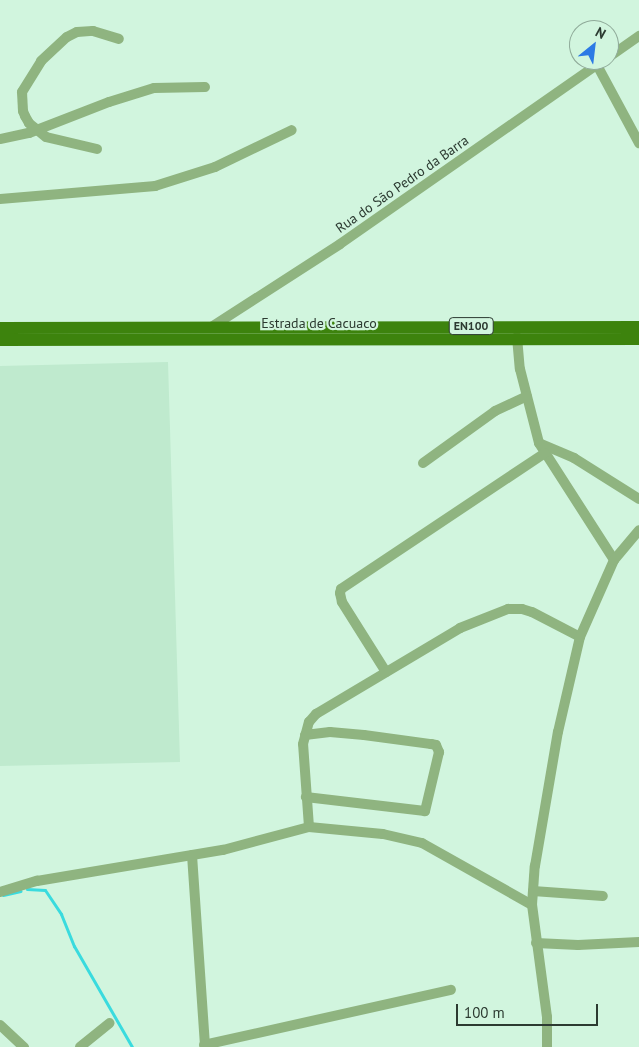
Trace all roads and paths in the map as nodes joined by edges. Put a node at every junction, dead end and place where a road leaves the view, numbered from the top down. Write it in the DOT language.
graph roads {
  1 [pos="639,36"];
  2 [pos="119,38"];
  3 [pos="619,50"];
  4 [pos="589,70"];
  5 [pos="604,70"];
  6 [pos="205,87"];
  7 [pos="37,130"];
  8 [pos="292,130"];
  9 [pos="0,139"];
  10 [pos="639,143"];
  11 [pos="97,149"];
  12 [pos="0,199"];
  13 [pos="213,326"];
  14 [pos="639,327"];
  15 [pos="0,328"];
  16 [pos="517,337"];
  17 [pos="639,338"];
  18 [pos="0,340"];
  19 [pos="527,396"];
  20 [pos="539,443"];
  21 [pos="544,453"];
  22 [pos="423,463"];
  23 [pos="639,500"];
  24 [pos="639,530"];
  25 [pos="614,560"];
  26 [pos="580,637"];
  27 [pos="386,672"];
  28 [pos="305,735"];
  29 [pos="306,797"];
  30 [pos="309,827"];
  31 [pos="192,855"];
  32 [pos="533,891"];
  33 [pos="0,892"];
  34 [pos="603,896"];
  35 [pos="532,905"];
  36 [pos="639,942"];
  37 [pos="536,943"];
  38 [pos="451,990"];
  39 [pos="110,1023"];
  40 [pos="0,1025"];
  41 [pos="205,1046"];
  42 [pos="24,1047"];
  43 [pos="80,1047"];
  44 [pos="547,1047"];
  1 -- 3 [label="street"];
  2 -- 7 [label="street"];
  4 -- 13 [label="street, Rua do São Pedro da Barra"];
  5 -- 10 [label="street"];
  6 -- 7 [label="street"];
  7 -- 9 [label="street"];
  7 -- 11 [label="street"];
  8 -- 12 [label="street"];
  13 -- 14 [label="main road, Estrada de Cacuaco / EN100"];
  13 -- 15 [label="main road, Estrada de Cacuaco / EN100"];
  16 -- 17 [label="main road, Estrada de Cacuaco / EN100"];
  16 -- 18 [label="main road, Estrada de Cacuaco / EN100"];
  16 -- 19 [label="street"];
  19 -- 20 [label="street"];
  19 -- 22 [label="street"];
  20 -- 21 [label="street"];
  20 -- 23 [label="street"];
  21 -- 25 [label="street"];
  21 -- 27 [label="street"];
  24 -- 25 [label="street"];
  25 -- 26 [label="street"];
  26 -- 27 [label="street"];
  26 -- 32 [label="street"];
  27 -- 28 [label="street"];
  28 -- 29 [label="street"];
  28 -- 29 [label="street"];
  29 -- 30 [label="street"];
  30 -- 31 [label="street"];
  30 -- 35 [label="street"];
  31 -- 33 [label="street"];
  31 -- 41 [label="street"];
  32 -- 34 [label="street"];
  32 -- 35 [label="street"];
  35 -- 37 [label="street"];
  36 -- 37 [label="street"];
  37 -- 44 [label="street"];
  38 -- 41 [label="street"];
  39 -- 43 [label="street"];
  40 -- 42 [label="street"];
}
